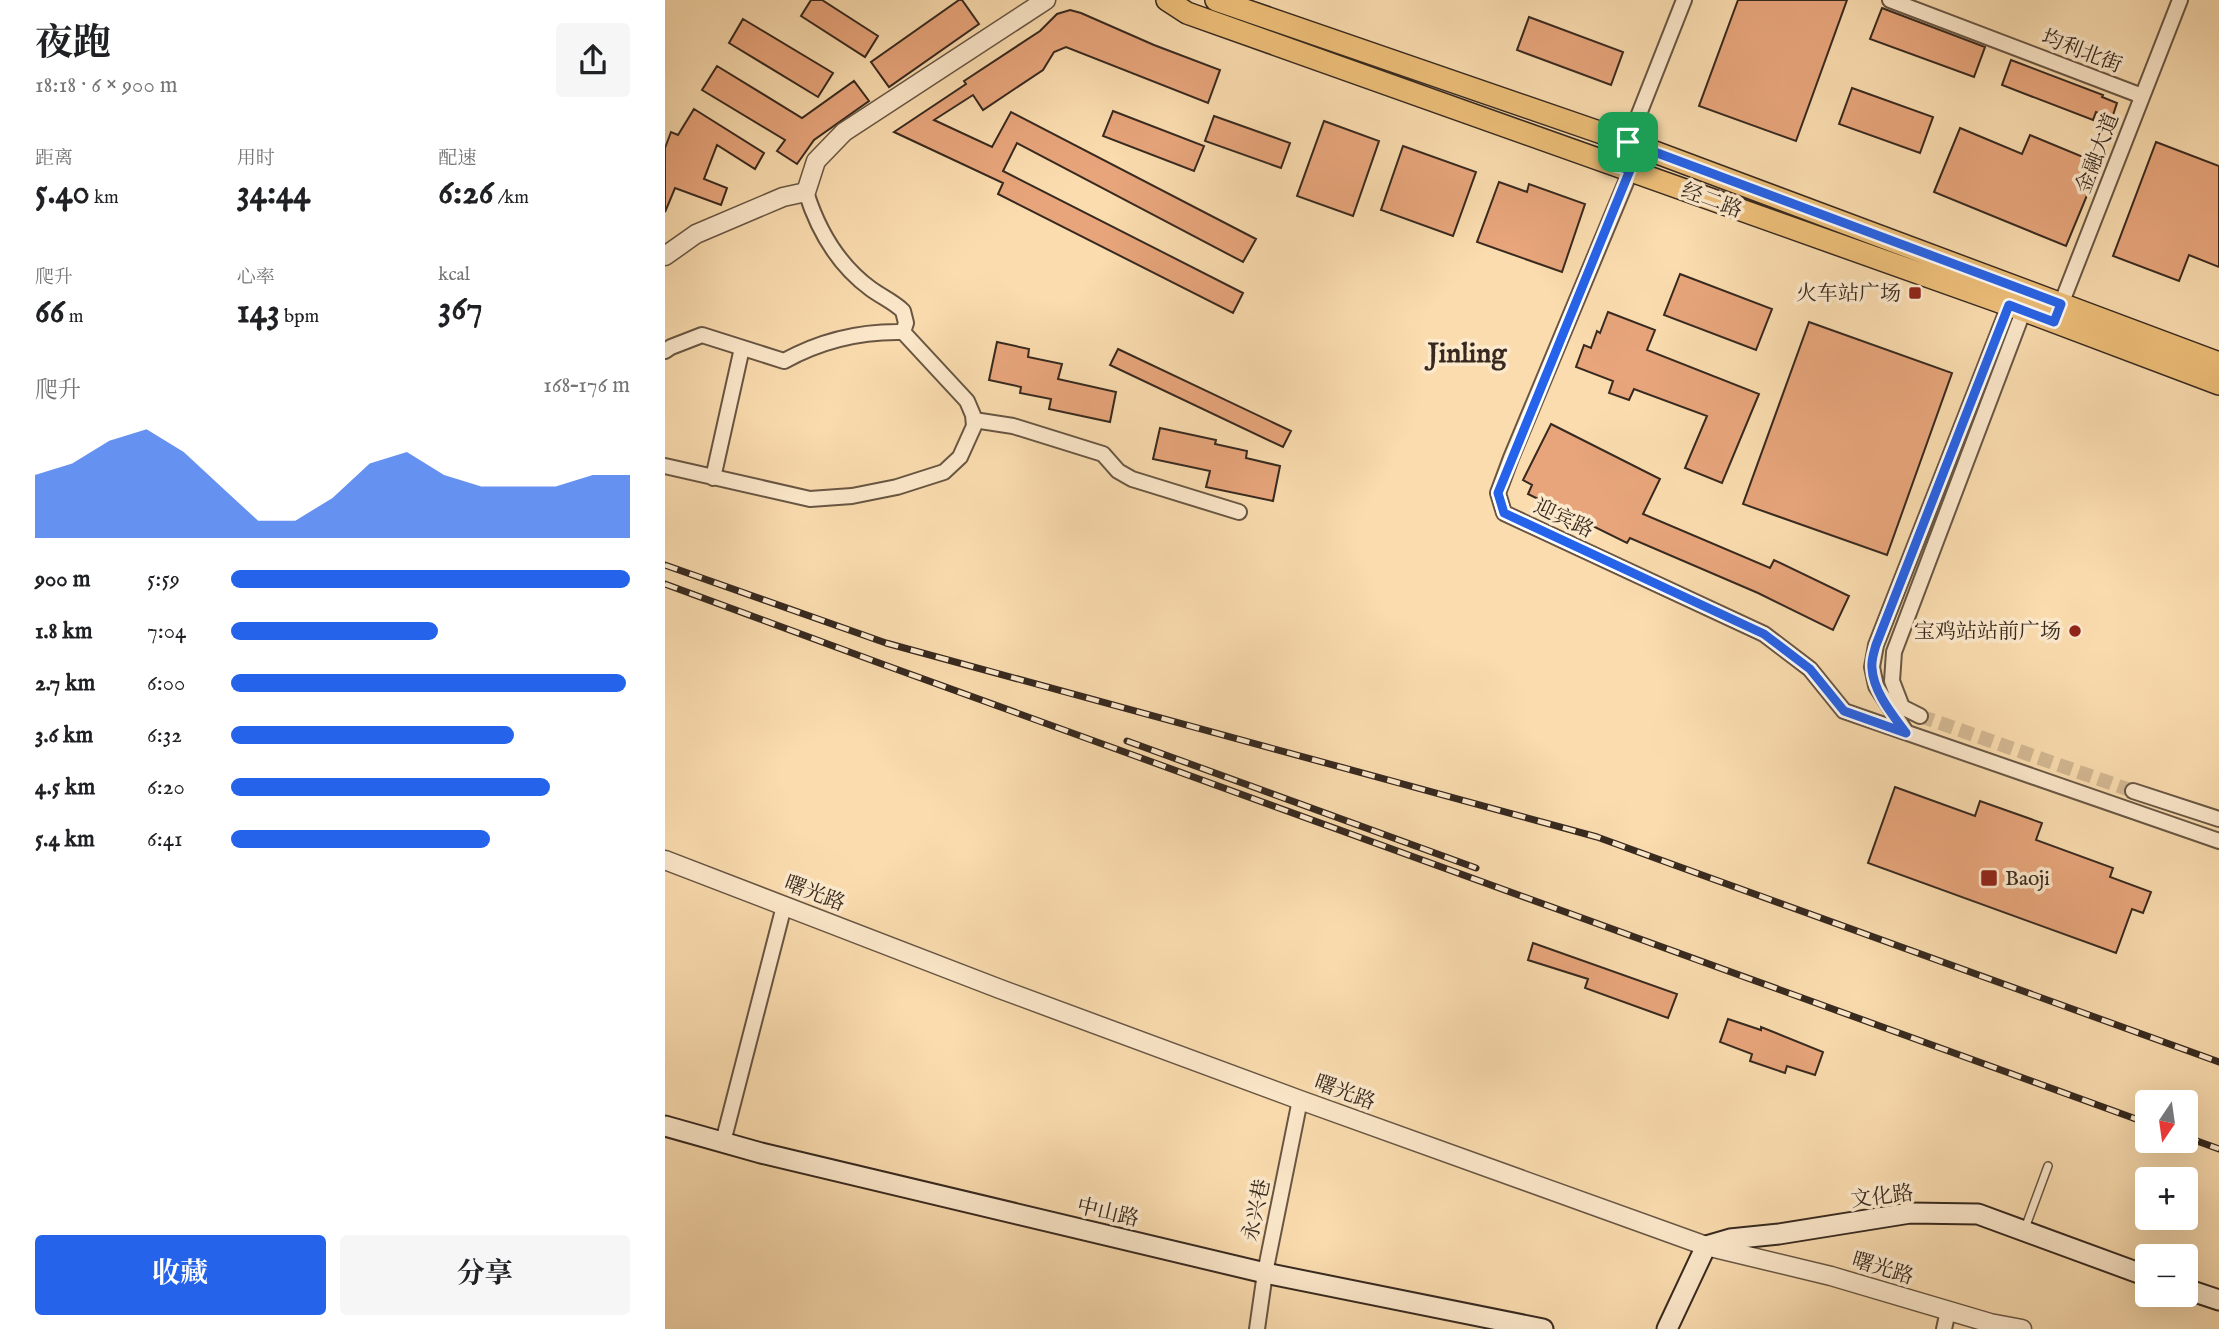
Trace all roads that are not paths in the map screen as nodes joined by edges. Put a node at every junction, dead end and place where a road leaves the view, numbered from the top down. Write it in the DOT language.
graph roads {
  1 [pos="1046,0"];
  2 [pos="1167,0"];
  3 [pos="1216,0"];
  4 [pos="1684,0"];
  5 [pos="1890,0"];
  6 [pos="2180,0"];
  7 [pos="2142,96"];
  8 [pos="1628,142"];
  9 [pos="1623,168"];
  10 [pos="806,192"];
  11 [pos="665,256"];
  12 [pos="2020,299"];
  13 [pos="2057,313"];
  14 [pos="903,332"];
  15 [pos="742,348"];
  16 [pos="665,351"];
  17 [pos="2219,363"];
  18 [pos="2219,384"];
  19 [pos="974,420"];
  20 [pos="665,466"];
  21 [pos="713,478"];
  22 [pos="1239,512"];
  23 [pos="1920,716"];
  24 [pos="1906,733"];
  25 [pos="2133,791"];
  26 [pos="2219,819"];
  27 [pos="2219,841"];
  28 [pos="665,860"];
  29 [pos="784,905"];
  30 [pos="1300,1100"];
  31 [pos="665,1126"];
  32 [pos="723,1142"];
  33 [pos="2048,1166"];
  34 [pos="2024,1231"];
  35 [pos="1706,1246"];
  36 [pos="2135,1272"];
  37 [pos="1265,1273"];
  38 [pos="2198,1293"];
  39 [pos="2219,1300"];
  40 [pos="1948,1311"];
  41 [pos="1257,1329"];
  42 [pos="1543,1329"];
  43 [pos="1667,1329"];
  44 [pos="1944,1329"];
  45 [pos="2022,1329"];
  1 -- 10 [label="street"];
  2 -- 9 [label="main road, 经二路"];
  3 -- 8 [label="main road, 经二路"];
  4 -- 8 [label="street, 迎宾路"];
  5 -- 7 [label="street, 均利北街"];
  6 -- 7 [label="street, 金融大道"];
  7 -- 13 [label="street, 金融大道"];
  8 -- 9 [label="street, 迎宾路"];
  8 -- 12 [label="main road, 经二路"];
  9 -- 12 [label="main road, 经二路"];
  9 -- 24 [label="street, 迎宾路"];
  10 -- 11 [label="street"];
  10 -- 14 [label="street"];
  12 -- 13 [label="main road, 经二路"];
  12 -- 23 [label="street"];
  12 -- 24 [label="street"];
  13 -- 17 [label="main road, 经二路"];
  13 -- 18 [label="main road, 经二路"];
  14 -- 15 [label="street"];
  14 -- 19 [label="street"];
  15 -- 16 [label="street"];
  15 -- 21 [label="street"];
  19 -- 21 [label="street"];
  19 -- 22 [label="street"];
  20 -- 21 [label="street"];
  24 -- 27 [label="street"];
  25 -- 26 [label="street"];
  28 -- 29 [label="street, 曙光路"];
  29 -- 30 [label="street, 曙光路"];
  29 -- 32 [label="street"];
  30 -- 35 [label="street, 曙光路"];
  30 -- 37 [label="street, 永兴巷"];
  31 -- 32 [label="main road, 中山路"];
  32 -- 37 [label="main road, 中山路"];
  33 -- 34 [label="lane"];
  34 -- 35 [label="main road, 文化路"];
  34 -- 36 [label="main road, 文化路"];
  35 -- 40 [label="street, 曙光路"];
  35 -- 43 [label="main road"];
  37 -- 41 [label="street, 永兴巷"];
  37 -- 42 [label="main road, 中山路"];
  38 -- 39 [label="main road"];
  40 -- 44 [label="street"];
  40 -- 45 [label="street, 曙光路"];
}
